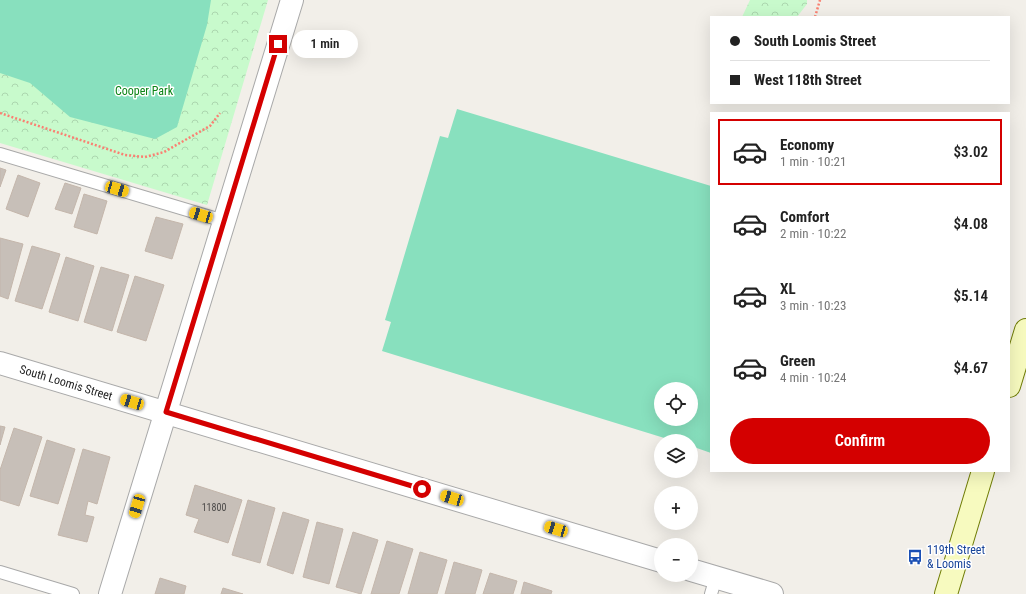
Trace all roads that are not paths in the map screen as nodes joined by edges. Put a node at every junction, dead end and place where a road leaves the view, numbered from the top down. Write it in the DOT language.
graph roads {
  1 [pos="292,0"];
  2 [pos="0,154"];
  3 [pos="224,221"];
  4 [pos="1026,330"];
  5 [pos="0,363"];
  6 [pos="1010,383"];
  7 [pos="166,412"];
  8 [pos="983,472"];
  9 [pos="654,559"];
  10 [pos="0,572"];
  11 [pos="698,575"];
  12 [pos="714,586"];
  13 [pos="72,594"];
  14 [pos="110,594"];
  15 [pos="772,594"];
  16 [pos="946,594"];
  1 -- 3 [label="street"];
  2 -- 3 [label="lane"];
  3 -- 7 [label="street"];
  4 -- 6 [label="street"];
  5 -- 7 [label="street, South Loomis Street"];
  7 -- 9 [label="street, South Loomis Street"];
  7 -- 14 [label="street"];
  8 -- 16 [label="street"];
  10 -- 13 [label="lane"];
  11 -- 12 [label="street"];
  12 -- 15 [label="street"];
}
